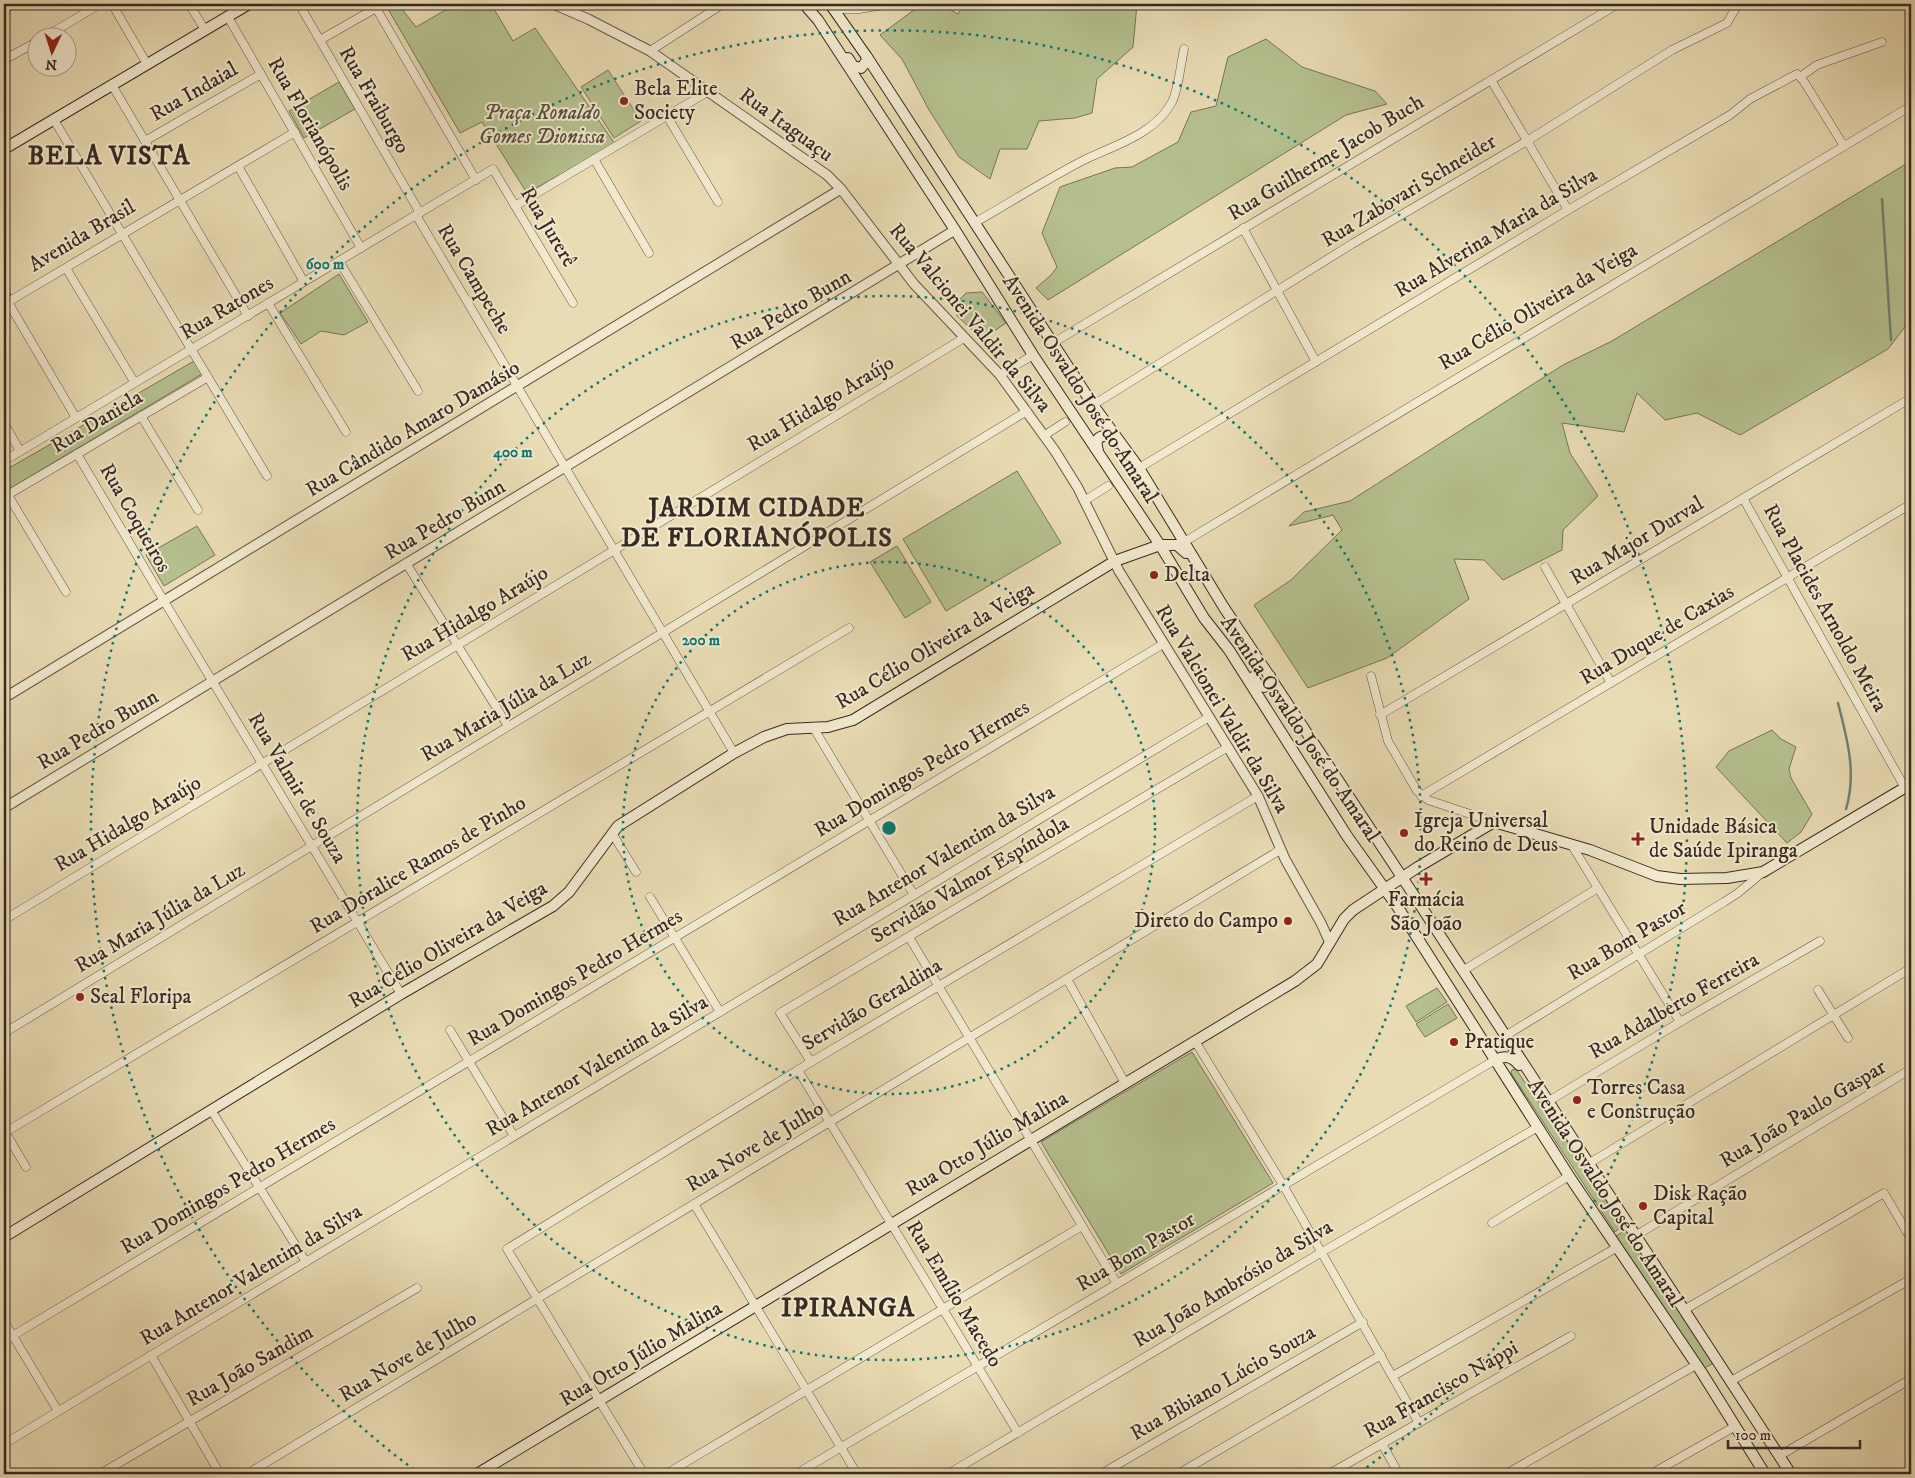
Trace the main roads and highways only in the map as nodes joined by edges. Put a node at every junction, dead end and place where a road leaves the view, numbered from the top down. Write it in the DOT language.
graph roads {
  1 [pos="250,4"];
  2 [pos="804,4"];
  3 [pos="832,6"];
  4 [pos="818,20"];
  5 [pos="867,57"];
  6 [pos="4,149"];
  7 [pos="1098,451"];
  8 [pos="1139,468"];
  9 [pos="1160,545"];
  10 [pos="1200,567"];
  11 [pos="1230,650"];
  12 [pos="1270,676"];
  13 [pos="1908,786"];
  14 [pos="1402,877"];
  15 [pos="1385,888"];
  16 [pos="1495,1060"];
  17 [pos="1547,1102"];
  18 [pos="4,1236"];
  19 [pos="477,1474"];
  20 [pos="1766,1474"];
  21 [pos="1791,1474"];
  1 -- 6 [label="main road"];
  2 -- 4 [label="main road, Avenida Osvaldo José do Amaral"];
  3 -- 5 [label="main road, Avenida Osvaldo José do Amaral"];
  4 -- 5 [label="main road"];
  4 -- 7 [label="main road, Avenida Osvaldo José do Amaral"];
  5 -- 8 [label="main road, Avenida Osvaldo José do Amaral"];
  7 -- 8 [label="main road"];
  7 -- 9 [label="main road, Avenida Osvaldo José do Amaral"];
  8 -- 10 [label="main road, Avenida Osvaldo José do Amaral"];
  9 -- 10 [label="main road"];
  9 -- 11 [label="main road, Avenida Osvaldo José do Amaral"];
  9 -- 18 [label="main road, Rua Célio Oliveira da Veiga"];
  10 -- 12 [label="main road, Avenida Osvaldo José do Amaral"];
  11 -- 12 [label="main road"];
  11 -- 15 [label="main road, Avenida Osvaldo José do Amaral"];
  12 -- 14 [label="main road, Avenida Osvaldo José do Amaral"];
  13 -- 14 [label="main road, Rua Otto Júlio Malina"];
  14 -- 15 [label="main road, Rua Otto Júlio Malina"];
  14 -- 17 [label="main road, Avenida Osvaldo José do Amaral"];
  15 -- 16 [label="main road, Avenida Osvaldo José do Amaral"];
  15 -- 19 [label="main road, Rua Otto Júlio Malina"];
  16 -- 17 [label="main road"];
  16 -- 20 [label="main road, Avenida Osvaldo José do Amaral"];
  17 -- 21 [label="main road, Avenida Osvaldo José do Amaral"];
}
